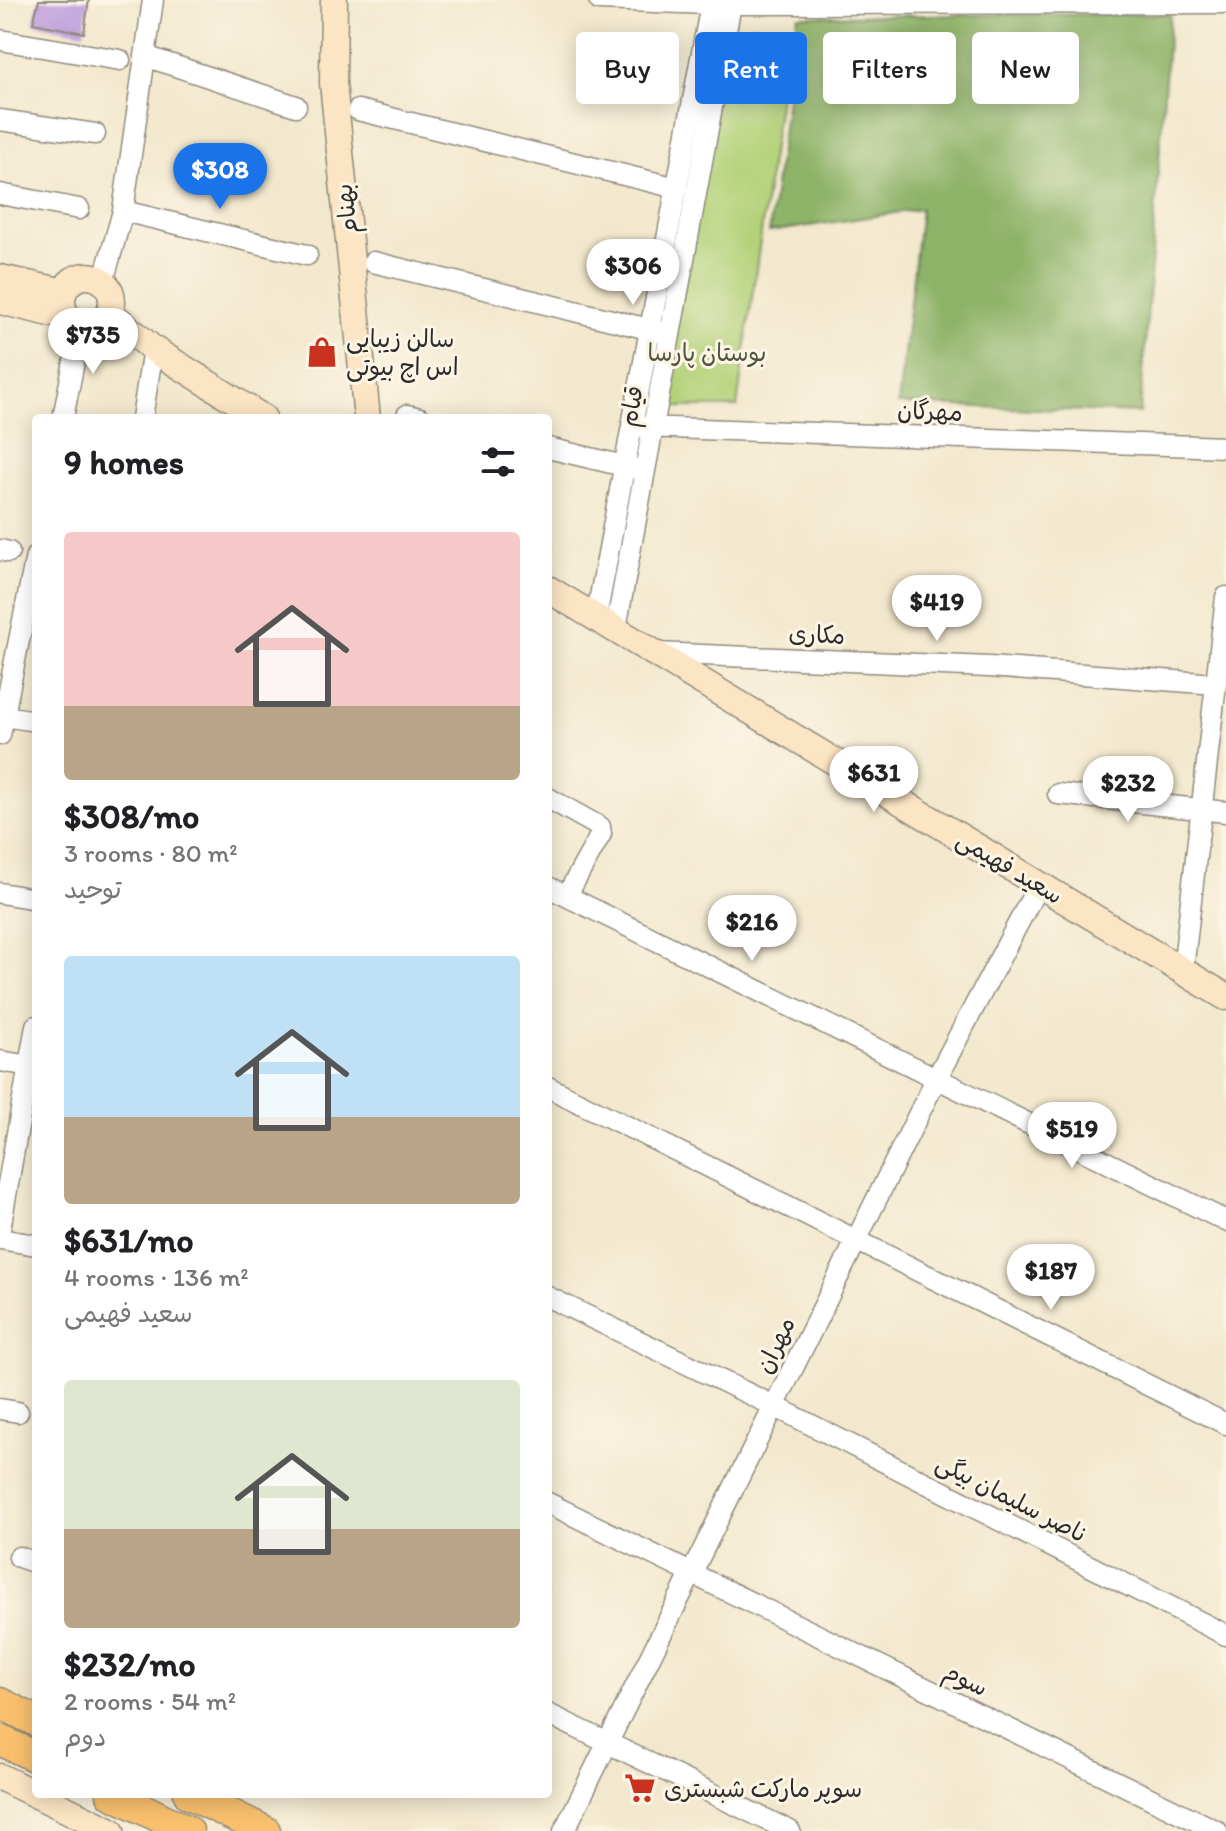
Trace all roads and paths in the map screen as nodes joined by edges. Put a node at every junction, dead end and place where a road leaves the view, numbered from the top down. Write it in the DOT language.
graph roads {
  1 [pos="153,0"];
  2 [pos="334,0"];
  3 [pos="599,0"];
  4 [pos="1174,2"];
  5 [pos="1226,3"];
  6 [pos="721,4"];
  7 [pos="0,40"];
  8 [pos="145,56"];
  9 [pos="120,60"];
  10 [pos="296,106"];
  11 [pos="358,110"];
  12 [pos="0,120"];
  13 [pos="95,134"];
  14 [pos="677,188"];
  15 [pos="0,194"];
  16 [pos="79,209"];
  17 [pos="123,211"];
  18 [pos="307,255"];
  19 [pos="373,262"];
  20 [pos="0,278"];
  21 [pos="103,282"];
  22 [pos="0,301"];
  23 [pos="71,312"];
  24 [pos="110,313"];
  25 [pos="660,332"];
  26 [pos="153,349"];
  27 [pos="63,414"];
  28 [pos="143,414"];
  29 [pos="257,414"];
  30 [pos="367,414"];
  31 [pos="643,427"];
  32 [pos="1226,447"];
  33 [pos="552,449"];
  34 [pos="635,468"];
  35 [pos="32,576"];
  36 [pos="552,591"];
  37 [pos="1226,597"];
  38 [pos="606,623"];
  39 [pos="1224,636"];
  40 [pos="656,653"];
  41 [pos="1216,684"];
  42 [pos="32,722"];
  43 [pos="2,726"];
  44 [pos="1058,794"];
  45 [pos="552,800"];
  46 [pos="1202,810"];
  47 [pos="1226,812"];
  48 [pos="1039,884"];
  49 [pos="557,891"];
  50 [pos="0,893"];
  51 [pos="32,898"];
  52 [pos="1183,970"];
  53 [pos="1226,997"];
  54 [pos="0,1061"];
  55 [pos="32,1066"];
  56 [pos="936,1079"];
  57 [pos="552,1089"];
  58 [pos="1226,1221"];
  59 [pos="0,1229"];
  60 [pos="0,1239"];
  61 [pos="857,1240"];
  62 [pos="32,1244"];
  63 [pos="552,1299"];
  64 [pos="774,1406"];
  65 [pos="1226,1424"];
  66 [pos="552,1505"];
  67 [pos="692,1573"];
  68 [pos="1226,1635"];
  69 [pos="0,1703"];
  70 [pos="552,1716"];
  71 [pos="32,1719"];
  72 [pos="0,1740"];
  73 [pos="608,1743"];
  74 [pos="32,1755"];
  75 [pos="0,1777"];
  76 [pos="32,1793"];
  77 [pos="43,1798"];
  78 [pos="120,1798"];
  79 [pos="197,1798"];
  80 [pos="111,1831"];
  81 [pos="188,1831"];
  82 [pos="265,1831"];
  83 [pos="564,1831"];
  84 [pos="790,1831"];
  85 [pos="1217,1831"];
  1 -- 8 [label="street"];
  2 -- 30 [label="main road, بهنام"];
  3 -- 6 [label="street"];
  4 -- 5 [label="street"];
  4 -- 6 [label="street"];
  6 -- 14 [label="street, قیام"];
  6 -- 25 [label="street, قیام"];
  7 -- 9 [label="street"];
  8 -- 10 [label="street"];
  8 -- 17 [label="street"];
  11 -- 14 [label="street"];
  12 -- 13 [label="street"];
  14 -- 25 [label="street, قیام"];
  15 -- 16 [label="street"];
  17 -- 18 [label="street"];
  17 -- 21 [label="street"];
  19 -- 25 [label="street"];
  20 -- 23 [label="main road"];
  21 -- 23 [label="main road"];
  21 -- 24 [label="main road"];
  22 -- 23 [label="main road"];
  23 -- 24 [label="main road"];
  23 -- 27 [label="street"];
  24 -- 26 [label="main road"];
  25 -- 31 [label="street, قیام"];
  26 -- 28 [label="street"];
  26 -- 29 [label="main road"];
  31 -- 32 [label="street, مهرگان"];
  31 -- 34 [label="street, قیام"];
  33 -- 34 [label="street"];
  34 -- 38 [label="street, قیام"];
  35 -- 43 [label="street"];
  36 -- 38 [label="main road, سعید فهیمی"];
  37 -- 39 [label="street"];
  38 -- 40 [label="main road, سعید فهیمی"];
  39 -- 41 [label="street"];
  40 -- 41 [label="street, مکاری"];
  40 -- 48 [label="main road, سعید فهیمی"];
  41 -- 46 [label="street"];
  42 -- 43 [label="street"];
  44 -- 46 [label="street"];
  45 -- 49 [label="street"];
  46 -- 47 [label="street"];
  46 -- 52 [label="street"];
  48 -- 52 [label="main road, سعید فهیمی"];
  48 -- 56 [label="street, مهران"];
  49 -- 56 [label="street"];
  50 -- 51 [label="street"];
  52 -- 53 [label="main road, سعید فهیمی"];
  54 -- 55 [label="street"];
  55 -- 59 [label="street"];
  56 -- 58 [label="street"];
  56 -- 61 [label="street, مهران"];
  57 -- 61 [label="street"];
  60 -- 62 [label="street"];
  61 -- 64 [label="street, مهران"];
  61 -- 65 [label="street"];
  63 -- 64 [label="street, ناصر سلیمان بیگی"];
  64 -- 67 [label="street, مهران"];
  64 -- 68 [label="street, ناصر سلیمان بیگی"];
  66 -- 67 [label="street, سوم"];
  67 -- 73 [label="street, مهران"];
  67 -- 85 [label="street, سوم"];
  69 -- 71 [label="main road"];
  70 -- 73 [label="street"];
  72 -- 74 [label="main road"];
  73 -- 83 [label="street, مهران"];
  73 -- 84 [label="street"];
  75 -- 76 [label="main road"];
  77 -- 80 [label="main road"];
  78 -- 81 [label="main road"];
  79 -- 82 [label="main road"];
}
